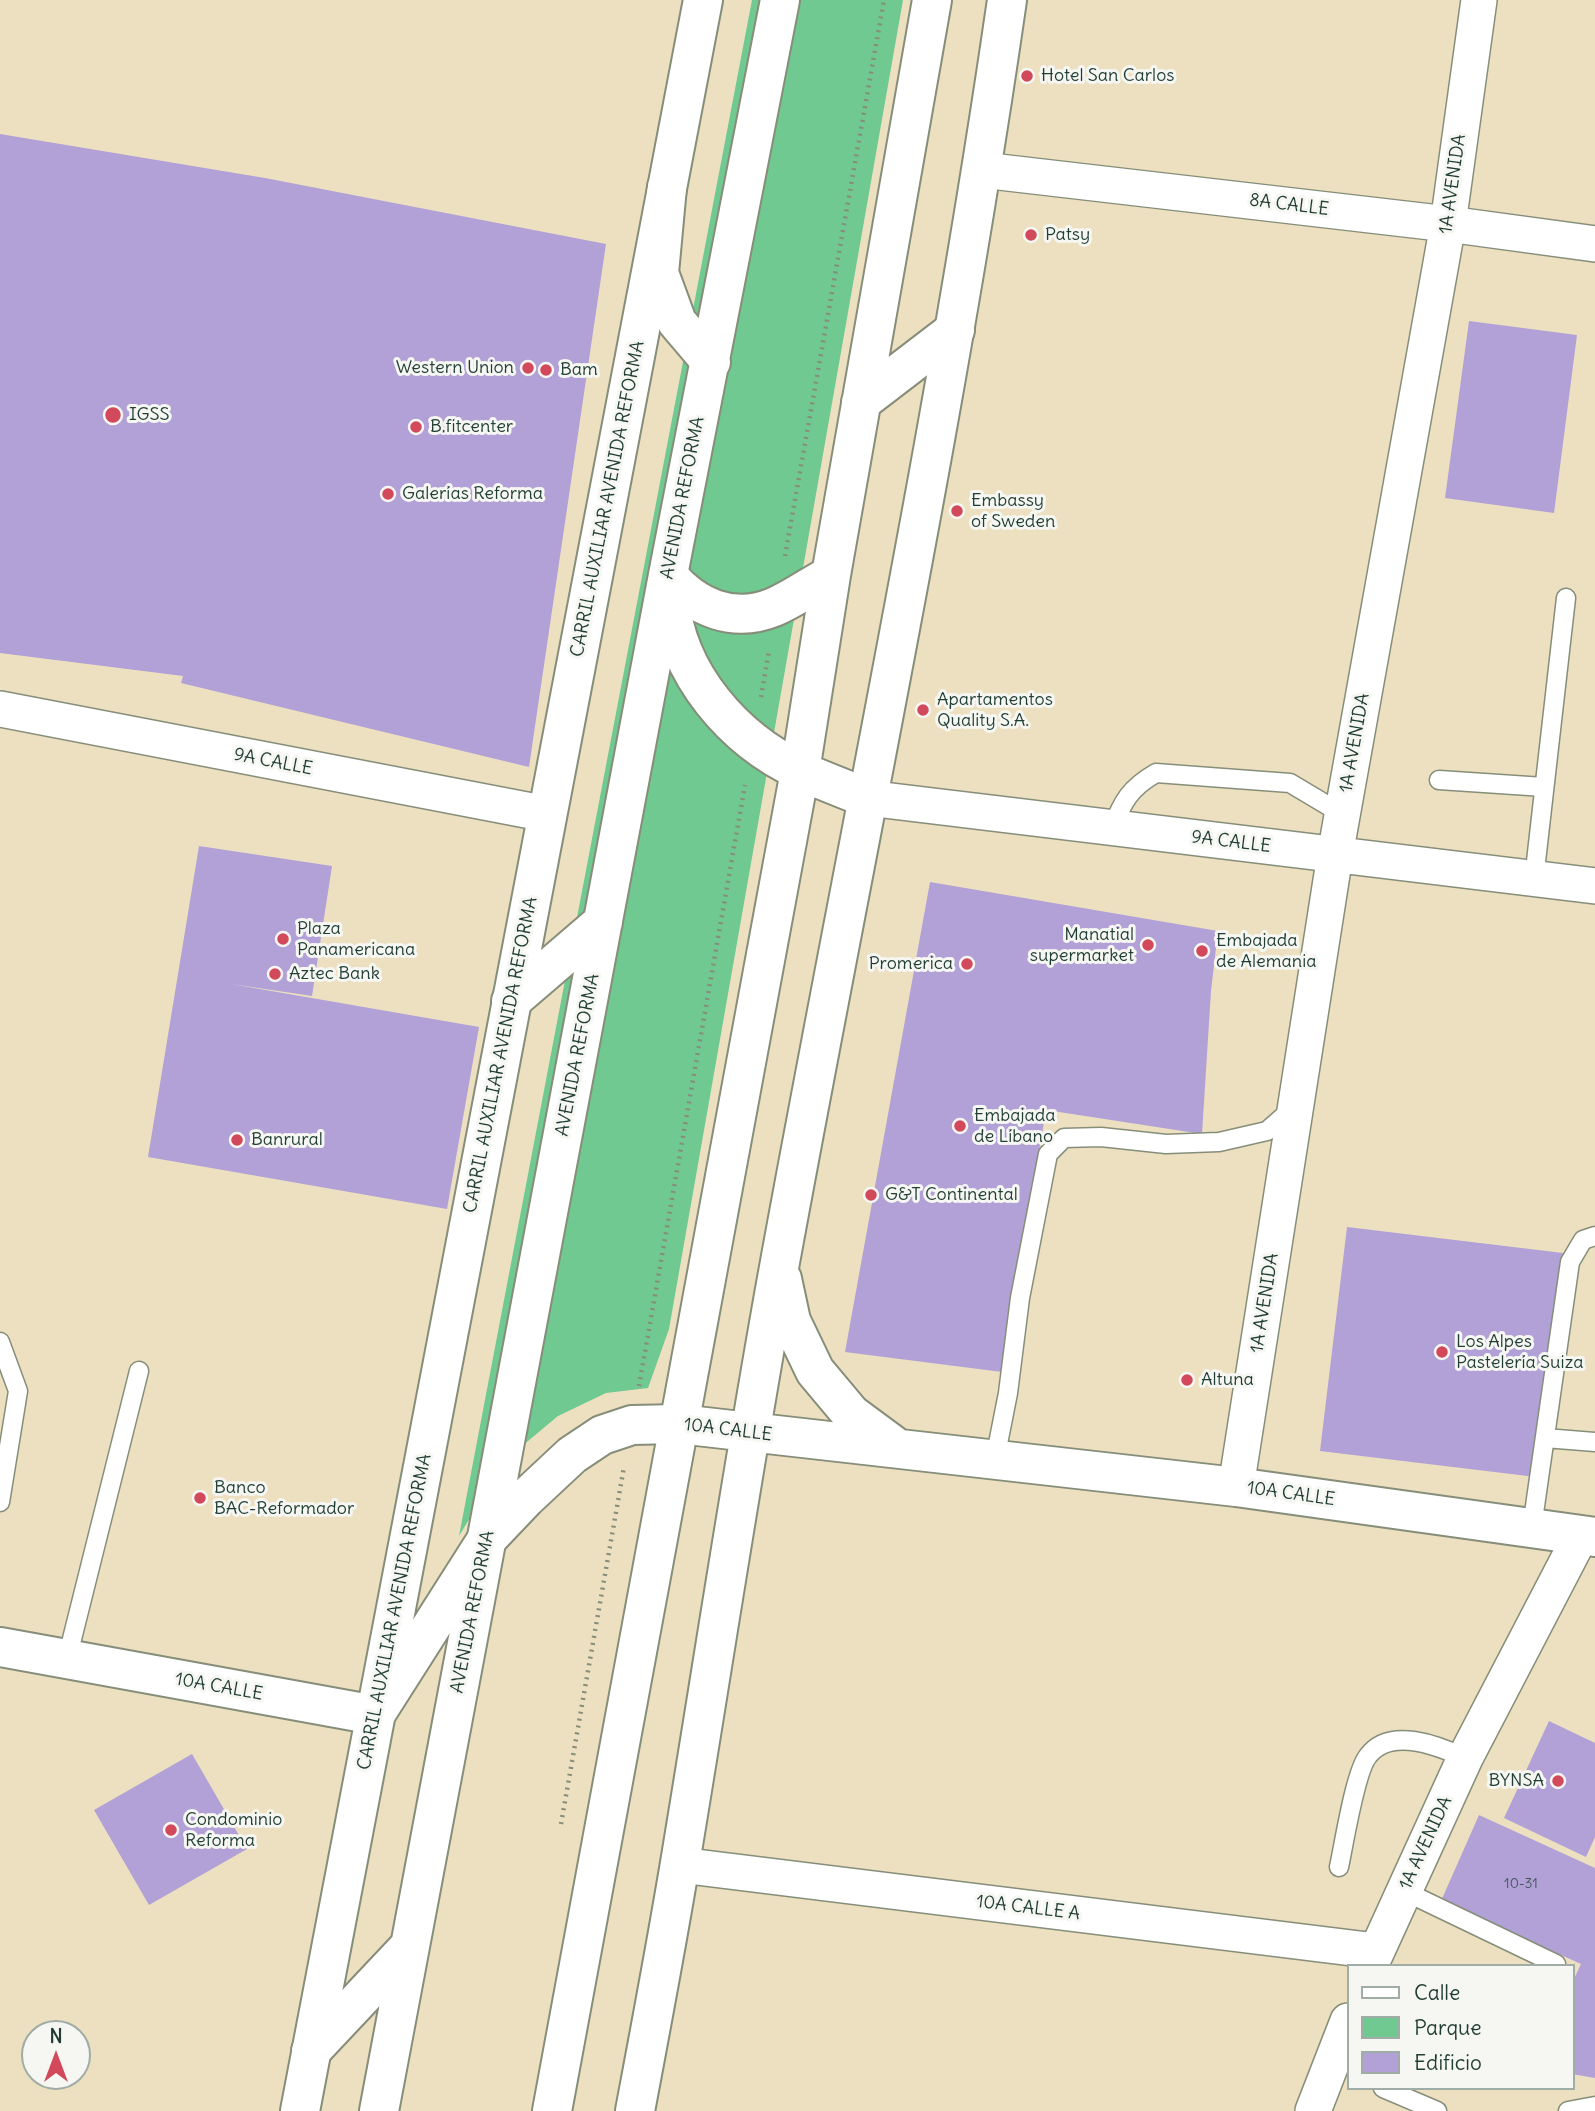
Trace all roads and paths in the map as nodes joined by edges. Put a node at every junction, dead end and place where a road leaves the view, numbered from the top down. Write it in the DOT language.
graph roads {
  1 [pos="703,0"];
  2 [pos="780,0"];
  3 [pos="884,0"];
  4 [pos="932,0"];
  5 [pos="1007,0"];
  6 [pos="1479,0"];
  7 [pos="982,170"];
  8 [pos="667,187"];
  9 [pos="1448,224"];
  10 [pos="1595,244"];
  11 [pos="955,330"];
  12 [pos="711,362"];
  13 [pos="861,402"];
  14 [pos="668,575"];
  15 [pos="831,575"];
  16 [pos="1566,598"];
  17 [pos="776,606"];
  18 [pos="0,709"];
  19 [pos="753,741"];
  20 [pos="800,771"];
  21 [pos="1439,780"];
  22 [pos="1544,787"];
  23 [pos="867,798"];
  24 [pos="547,814"];
  25 [pos="1342,814"];
  26 [pos="1112,828"];
  27 [pos="1335,855"];
  28 [pos="1534,879"];
  29 [pos="1595,886"];
  30 [pos="603,922"];
  31 [pos="511,1001"];
  32 [pos="1295,1107"];
  33 [pos="1595,1236"];
  34 [pos="780,1266"];
  35 [pos="0,1342"];
  36 [pos="139,1371"];
  37 [pos="679,1424"];
  38 [pos="632,1425"];
  39 [pos="751,1433"];
  40 [pos="1545,1438"];
  41 [pos="1595,1442"];
  42 [pos="897,1448"];
  43 [pos="995,1459"];
  44 [pos="1236,1487"];
  45 [pos="0,1502"];
  46 [pos="1532,1527"];
  47 [pos="1588,1536"];
  48 [pos="487,1539"];
  49 [pos="0,1647"];
  50 [pos="67,1659"];
  51 [pos="375,1715"];
  52 [pos="1465,1758"];
  53 [pos="559,1837"];
  54 [pos="680,1865"];
  55 [pos="1339,1867"];
  56 [pos="1404,1891"];
  57 [pos="409,1947"];
  58 [pos="1373,1958"];
  59 [pos="1556,1964"];
  60 [pos="1346,2032"];
  61 [pos="311,2050"];
  62 [pos="1340,2066"];
  63 [pos="1388,2090"];
  64 [pos="1595,2106"];
  65 [pos="300,2111"];
  66 [pos="379,2111"];
  67 [pos="552,2111"];
  68 [pos="635,2111"];
  69 [pos="1312,2111"];
  70 [pos="1437,2111"];
  71 [pos="1568,2111"];
  1 -- 8 [label="main road, CARRIL AUXILIAR AVENIDA REFORMA"];
  2 -- 12 [label="main road, AVENIDA REFORMA"];
  3 -- 17 [label="path"];
  4 -- 13 [label="main road"];
  5 -- 7 [label="main road"];
  6 -- 9 [label="street, 1A AVENIDA"];
  7 -- 9 [label="street, 8A CALLE"];
  7 -- 11 [label="main road"];
  8 -- 12 [label="main road"];
  8 -- 24 [label="main road, CARRIL AUXILIAR AVENIDA REFORMA"];
  9 -- 10 [label="street, 8A CALLE"];
  9 -- 25 [label="street, 1A AVENIDA"];
  11 -- 13 [label="main road"];
  11 -- 23 [label="main road"];
  12 -- 14 [label="main road, AVENIDA REFORMA"];
  13 -- 15 [label="main road"];
  14 -- 17 [label="main road"];
  14 -- 19 [label="main road"];
  14 -- 30 [label="main road, AVENIDA REFORMA"];
  15 -- 17 [label="main road"];
  15 -- 20 [label="main road"];
  16 -- 22 [label="lane"];
  17 -- 19 [label="path"];
  18 -- 24 [label="street, 9A CALLE"];
  19 -- 20 [label="main road"];
  19 -- 38 [label="path"];
  20 -- 23 [label="main road"];
  20 -- 37 [label="main road"];
  21 -- 22 [label="lane"];
  22 -- 28 [label="lane"];
  23 -- 26 [label="street, 9A CALLE"];
  23 -- 34 [label="main road"];
  24 -- 31 [label="main road, CARRIL AUXILIAR AVENIDA REFORMA"];
  25 -- 26 [label="lane"];
  25 -- 27 [label="street, 1A AVENIDA"];
  26 -- 27 [label="street, 9A CALLE"];
  27 -- 28 [label="street, 9A CALLE"];
  27 -- 32 [label="street, 1A AVENIDA"];
  28 -- 29 [label="street, 9A CALLE"];
  30 -- 31 [label="main road"];
  30 -- 48 [label="main road, AVENIDA REFORMA"];
  31 -- 51 [label="main road, CARRIL AUXILIAR AVENIDA REFORMA"];
  32 -- 43 [label="lane"];
  32 -- 44 [label="street, 1A AVENIDA"];
  33 -- 40 [label="lane"];
  34 -- 39 [label="main road"];
  34 -- 42 [label="main road"];
  35 -- 45 [label="lane"];
  36 -- 50 [label="lane"];
  37 -- 38 [label="main road, 10A CALLE"];
  37 -- 39 [label="main road, 10A CALLE"];
  37 -- 67 [label="main road"];
  38 -- 48 [label="main road, 10A CALLE"];
  38 -- 53 [label="path"];
  39 -- 42 [label="main road, 10A CALLE"];
  39 -- 54 [label="main road"];
  40 -- 41 [label="lane"];
  40 -- 46 [label="lane"];
  42 -- 43 [label="main road, 10A CALLE"];
  43 -- 44 [label="main road, 10A CALLE"];
  44 -- 46 [label="main road, 10A CALLE"];
  46 -- 47 [label="main road, 10A CALLE"];
  47 -- 52 [label="street, 1A AVENIDA"];
  48 -- 51 [label="main road, 10A CALLE"];
  48 -- 57 [label="main road, AVENIDA REFORMA"];
  49 -- 50 [label="main road, 10A CALLE"];
  50 -- 51 [label="main road, 10A CALLE"];
  51 -- 61 [label="main road, CARRIL AUXILIAR AVENIDA REFORMA"];
  52 -- 55 [label="lane"];
  52 -- 56 [label="street, 1A AVENIDA"];
  54 -- 58 [label="street, 10A CALLE A"];
  54 -- 68 [label="main road"];
  56 -- 58 [label="street, 1A AVENIDA"];
  56 -- 59 [label="lane"];
  57 -- 61 [label="main road"];
  57 -- 66 [label="main road, AVENIDA REFORMA"];
  60 -- 62 [label="street"];
  61 -- 65 [label="main road, CARRIL AUXILIAR AVENIDA REFORMA"];
  62 -- 69 [label="street"];
  63 -- 70 [label="lane"];
  64 -- 71 [label="lane"];
}
